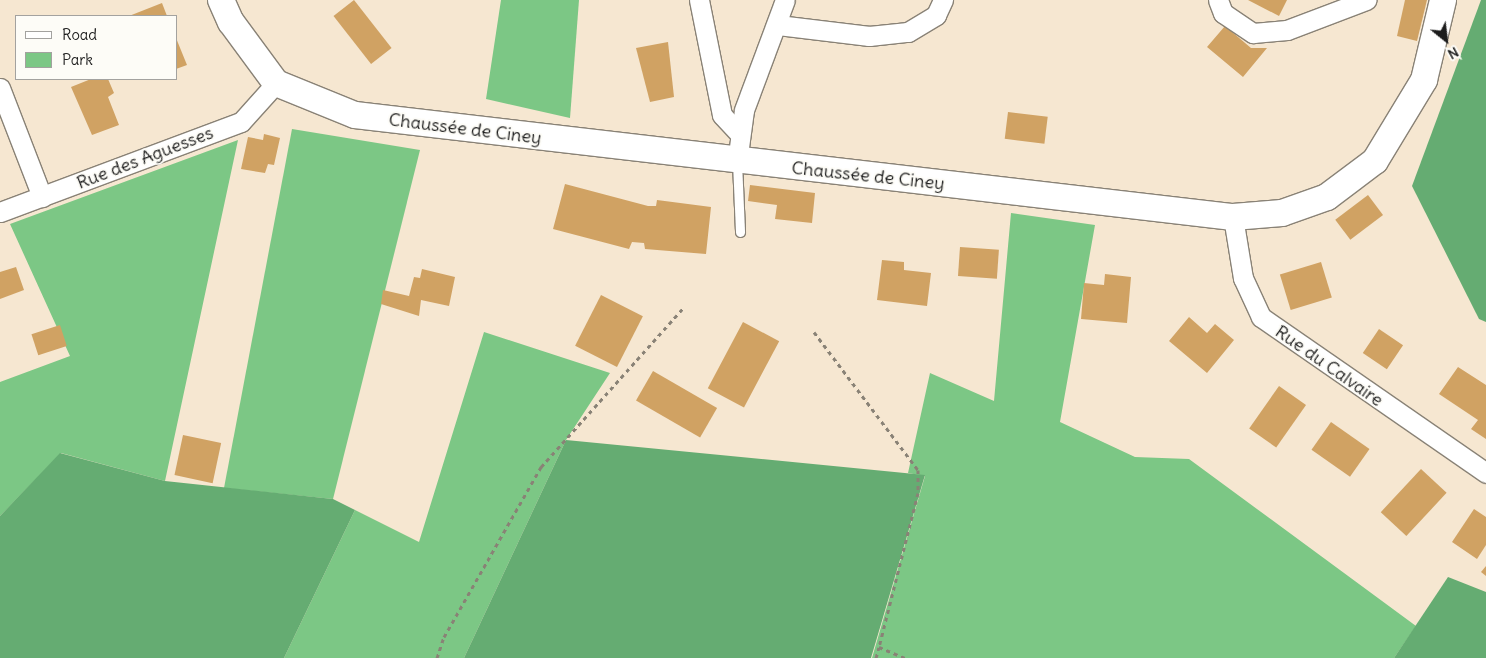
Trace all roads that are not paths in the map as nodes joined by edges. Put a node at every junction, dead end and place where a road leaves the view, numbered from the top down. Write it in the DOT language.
graph roads {
  1 [pos="221,0"];
  2 [pos="698,0"];
  3 [pos="785,0"];
  4 [pos="943,0"];
  5 [pos="1218,0"];
  6 [pos="1366,0"];
  7 [pos="1443,0"];
  8 [pos="778,25"];
  9 [pos="276,83"];
  10 [pos="0,88"];
  11 [pos="740,134"];
  12 [pos="737,162"];
  13 [pos="42,196"];
  14 [pos="0,212"];
  15 [pos="1233,217"];
  16 [pos="740,232"];
  17 [pos="1486,473"];
  1 -- 9 [label="main road"];
  2 -- 11 [label="street"];
  3 -- 8 [label="street"];
  4 -- 8 [label="street"];
  5 -- 6 [label="street"];
  7 -- 15 [label="main road, Chaussée de Ciney"];
  8 -- 11 [label="street"];
  9 -- 12 [label="main road, Chaussée de Ciney"];
  9 -- 13 [label="street, Rue des Aguesses"];
  10 -- 13 [label="street"];
  11 -- 12 [label="street"];
  12 -- 15 [label="main road, Chaussée de Ciney"];
  12 -- 16 [label="lane"];
  13 -- 14 [label="street, Rue des Aguesses"];
  15 -- 17 [label="street, Rue du Calvaire"];
}
